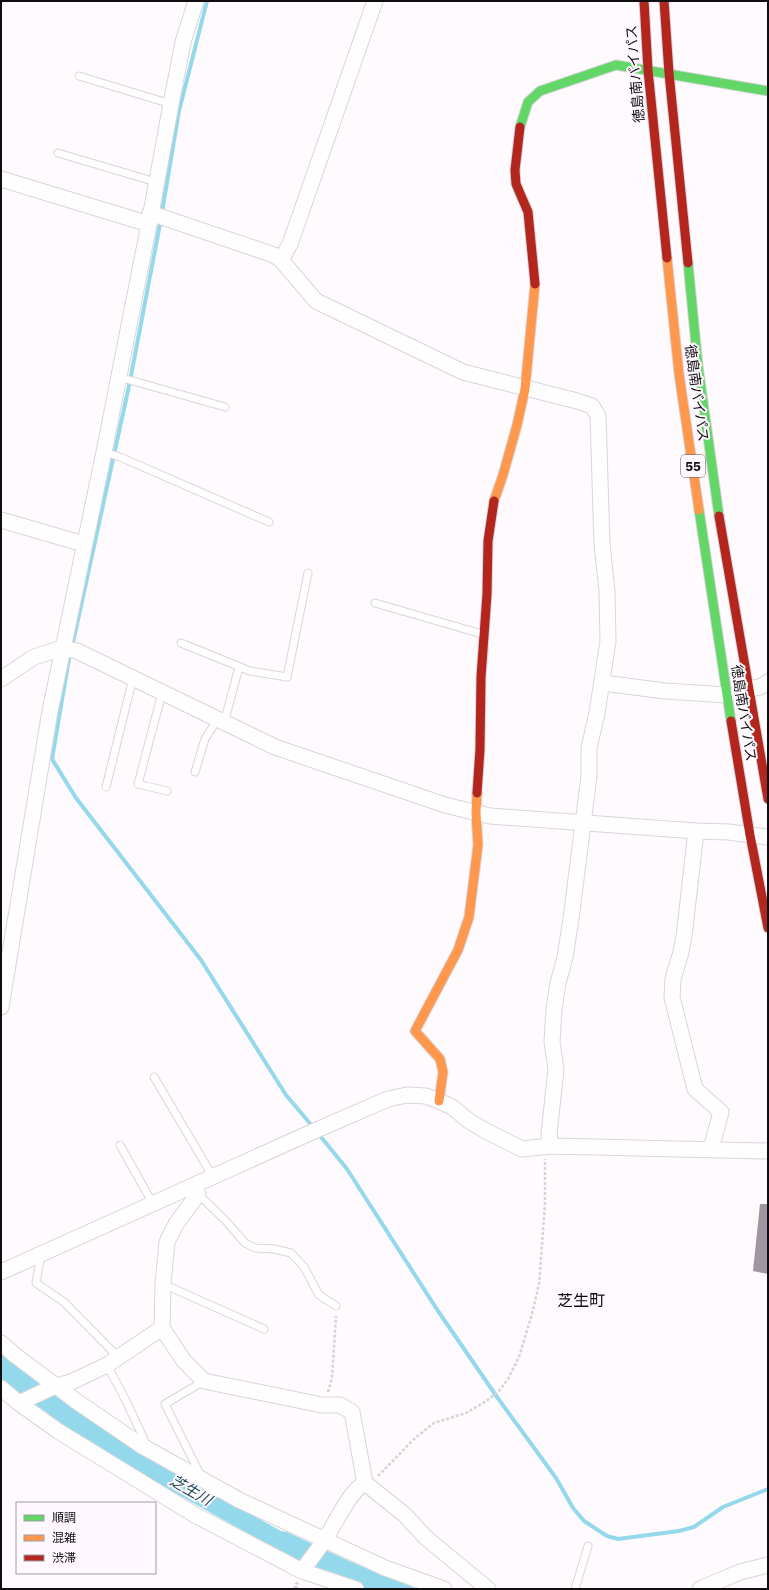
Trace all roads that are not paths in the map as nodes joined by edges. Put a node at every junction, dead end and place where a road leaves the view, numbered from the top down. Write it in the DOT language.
graph roads {
  1 [pos="196,1"];
  2 [pos="375,1"];
  3 [pos="644,1"];
  4 [pos="664,1"];
  5 [pos="648,70"];
  6 [pos="669,73"];
  7 [pos="79,76"];
  8 [pos="768,91"];
  9 [pos="170,104"];
  10 [pos="58,153"];
  11 [pos="1,179"];
  12 [pos="156,182"];
  13 [pos="156,218"];
  14 [pos="281,260"];
  15 [pos="122,378"];
  16 [pos="524,389"];
  17 [pos="225,407"];
  18 [pos="107,453"];
  19 [pos="1,520"];
  20 [pos="269,522"];
  21 [pos="84,544"];
  22 [pos="308,573"];
  23 [pos="375,603"];
  24 [pos="483,634"];
  25 [pos="181,644"];
  26 [pos="69,649"];
  27 [pos="239,667"];
  28 [pos="133,678"];
  29 [pos="1,679"];
  30 [pos="768,682"];
  31 [pos="602,683"];
  32 [pos="748,689"];
  33 [pos="162,693"];
  34 [pos="727,695"];
  35 [pos="221,721"];
  36 [pos="195,772"];
  37 [pos="106,787"];
  38 [pos="167,791"];
  39 [pos="768,800"];
  40 [pos="476,813"];
  41 [pos="584,822"];
  42 [pos="696,831"];
  43 [pos="750,836"];
  44 [pos="768,837"];
  45 [pos="768,928"];
  46 [pos="1,1007"];
  47 [pos="154,1077"];
  48 [pos="439,1101"];
  49 [pos="120,1145"];
  50 [pos="547,1147"];
  51 [pos="711,1149"];
  52 [pos="768,1151"];
  53 [pos="213,1177"];
  54 [pos="196,1190"];
  55 [pos="153,1204"];
  56 [pos="42,1255"];
  57 [pos="1,1272"];
  58 [pos="163,1284"];
  59 [pos="336,1306"];
  60 [pos="162,1328"];
  61 [pos="264,1329"];
  62 [pos="1,1342"];
  63 [pos="113,1361"];
  64 [pos="204,1381"];
  65 [pos="55,1386"];
  66 [pos="1,1388"];
  67 [pos="20,1402"];
  68 [pos="142,1446"];
  69 [pos="197,1477"];
  70 [pos="365,1483"];
  71 [pos="324,1541"];
  72 [pos="588,1546"];
  73 [pos="768,1565"];
  74 [pos="304,1569"];
  75 [pos="356,1589"];
  76 [pos="444,1589"];
  77 [pos="488,1589"];
  78 [pos="575,1589"];
  79 [pos="700,1589"];
  1 -- 9 [label="street"];
  2 -- 14 [label="street"];
  3 -- 5 [label="main road, 徳島南バイパス / 55"];
  4 -- 6 [label="main road, 徳島南バイパス / 55"];
  5 -- 6 [label="main road"];
  5 -- 16 [label="main road"];
  5 -- 34 [label="main road, 徳島南バイパス / 55"];
  6 -- 8 [label="main road"];
  6 -- 32 [label="main road, 徳島南バイパス / 55"];
  7 -- 9 [label="lane"];
  9 -- 12 [label="street"];
  10 -- 12 [label="lane"];
  11 -- 13 [label="street"];
  12 -- 13 [label="street"];
  13 -- 14 [label="street"];
  13 -- 15 [label="street"];
  14 -- 16 [label="street"];
  15 -- 17 [label="lane"];
  15 -- 18 [label="street"];
  16 -- 24 [label="main road"];
  16 -- 31 [label="street"];
  18 -- 20 [label="lane"];
  18 -- 21 [label="street"];
  19 -- 21 [label="street"];
  21 -- 26 [label="street"];
  22 -- 27 [label="lane"];
  23 -- 24 [label="lane"];
  24 -- 40 [label="main road"];
  25 -- 27 [label="lane"];
  26 -- 28 [label="street"];
  26 -- 29 [label="street"];
  26 -- 46 [label="street"];
  27 -- 35 [label="lane"];
  28 -- 33 [label="street"];
  28 -- 37 [label="lane"];
  30 -- 32 [label="street"];
  31 -- 34 [label="street"];
  31 -- 41 [label="street"];
  32 -- 39 [label="main road, 徳島南バイパス / 55"];
  33 -- 35 [label="street"];
  33 -- 38 [label="lane"];
  34 -- 43 [label="main road, 徳島南バイパス / 55"];
  35 -- 36 [label="lane"];
  35 -- 40 [label="street"];
  40 -- 41 [label="street"];
  40 -- 48 [label="main road"];
  41 -- 42 [label="street"];
  41 -- 50 [label="street"];
  42 -- 43 [label="street"];
  42 -- 51 [label="street"];
  43 -- 44 [label="street"];
  43 -- 45 [label="main road, 徳島南バイパス / 55"];
  47 -- 53 [label="lane"];
  48 -- 50 [label="street"];
  48 -- 53 [label="street"];
  49 -- 55 [label="lane"];
  50 -- 51 [label="street"];
  51 -- 52 [label="street"];
  53 -- 54 [label="street"];
  54 -- 55 [label="street"];
  54 -- 58 [label="street"];
  54 -- 59 [label="lane"];
  55 -- 56 [label="street"];
  56 -- 57 [label="street"];
  56 -- 63 [label="lane"];
  58 -- 60 [label="street"];
  58 -- 61 [label="lane"];
  60 -- 63 [label="street"];
  60 -- 64 [label="street"];
  62 -- 65 [label="street"];
  63 -- 65 [label="street"];
  63 -- 68 [label="lane"];
  64 -- 69 [label="lane"];
  64 -- 70 [label="street"];
  65 -- 67 [label="street"];
  65 -- 68 [label="street"];
  66 -- 67 [label="street"];
  67 -- 74 [label="street"];
  68 -- 69 [label="street"];
  69 -- 71 [label="street"];
  70 -- 71 [label="street"];
  70 -- 77 [label="street"];
  71 -- 74 [label="street"];
  71 -- 76 [label="street"];
  72 -- 78 [label="lane"];
  73 -- 79 [label="street"];
  74 -- 75 [label="street"];
}
